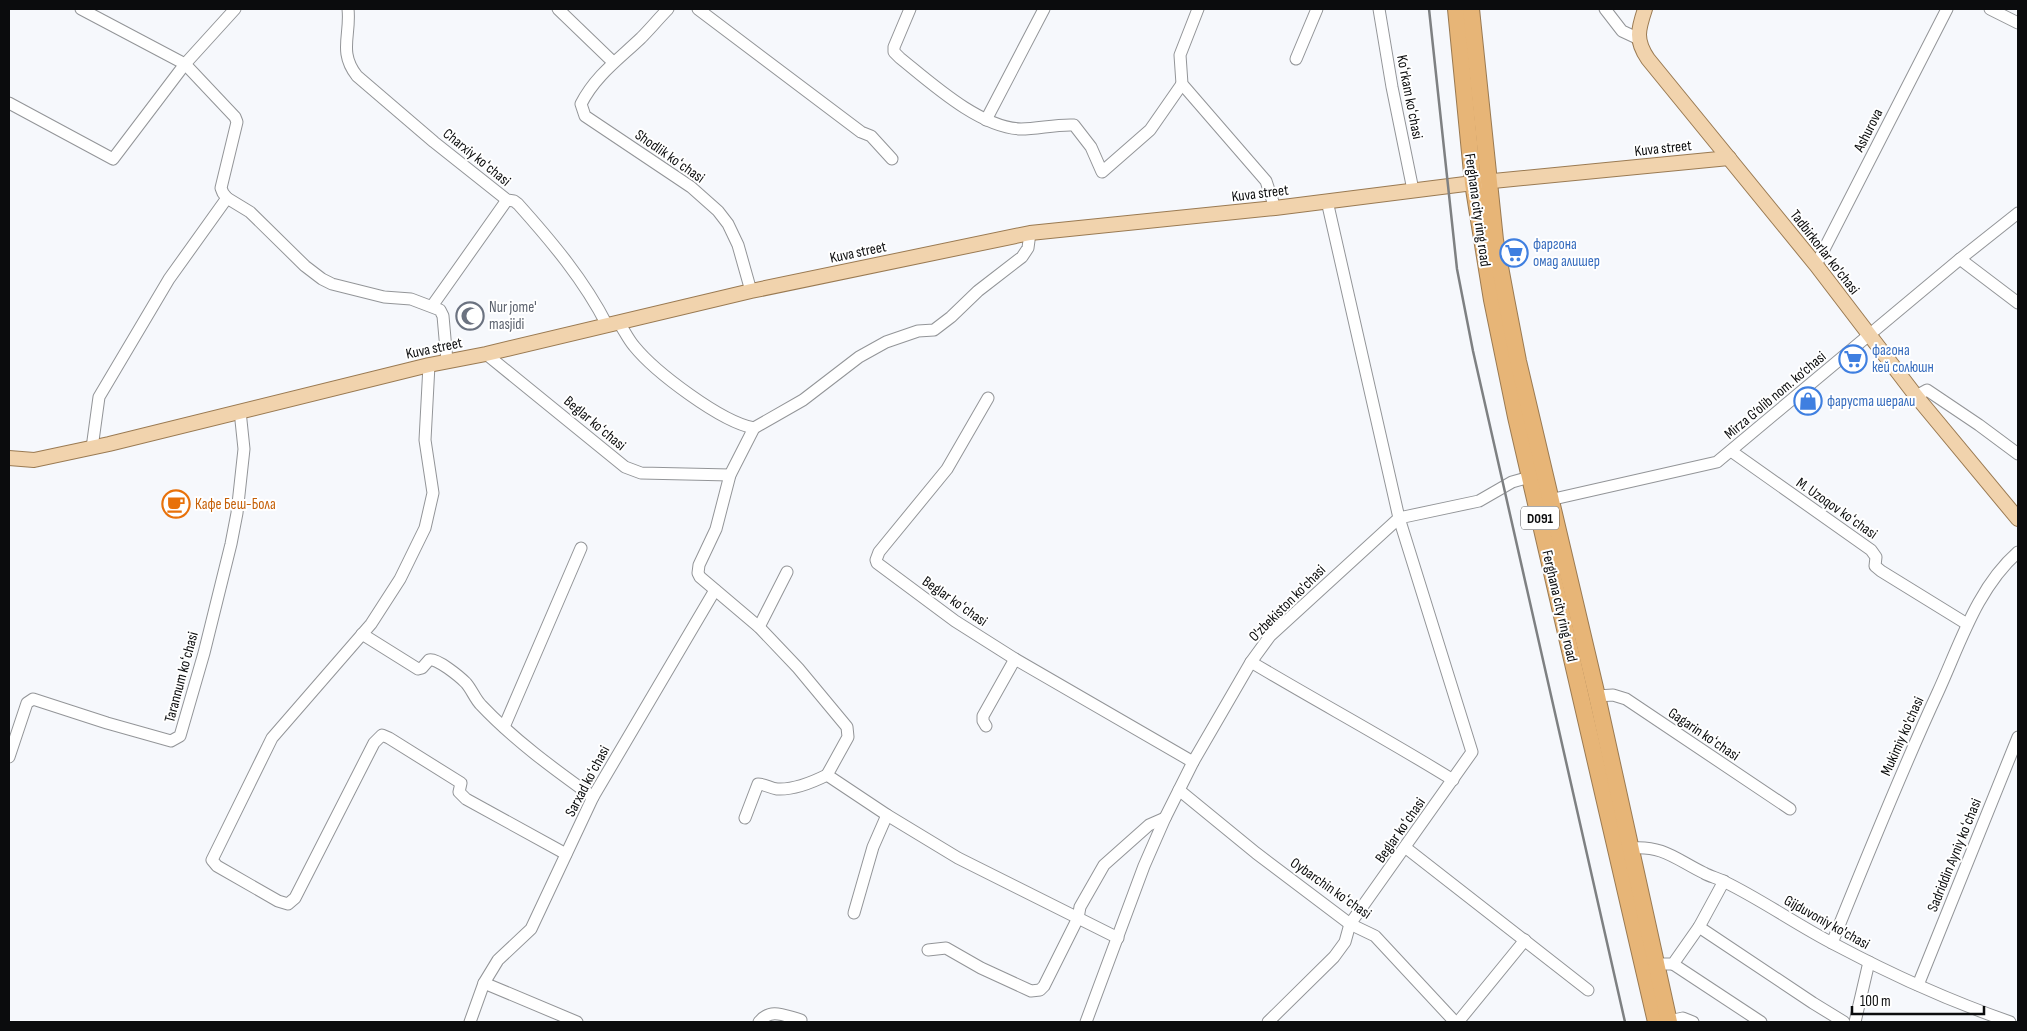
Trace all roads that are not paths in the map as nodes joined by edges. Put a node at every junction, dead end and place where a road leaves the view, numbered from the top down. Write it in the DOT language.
graph roads {
  1 [pos="81,9"];
  2 [pos="235,9"];
  3 [pos="348,9"];
  4 [pos="558,9"];
  5 [pos="668,9"];
  6 [pos="698,9"];
  7 [pos="910,9"];
  8 [pos="1044,9"];
  9 [pos="1198,9"];
  10 [pos="1317,9"];
  11 [pos="1379,9"];
  12 [pos="1456,9"];
  13 [pos="1471,9"];
  14 [pos="1605,9"];
  15 [pos="1645,9"];
  16 [pos="1947,9"];
  17 [pos="1990,9"];
  18 [pos="2018,23"];
  19 [pos="1637,38"];
  20 [pos="1296,59"];
  21 [pos="612,62"];
  22 [pos="185,64"];
  23 [pos="1182,84"];
  24 [pos="9,103"];
  25 [pos="986,120"];
  26 [pos="1729,158"];
  27 [pos="892,159"];
  28 [pos="1481,182"];
  29 [pos="1413,190"];
  30 [pos="227,198"];
  31 [pos="506,200"];
  32 [pos="1328,200"];
  33 [pos="1275,208"];
  34 [pos="2018,213"];
  35 [pos="1030,233"];
  36 [pos="1960,259"];
  37 [pos="1816,265"];
  38 [pos="751,291"];
  39 [pos="2018,302"];
  40 [pos="432,306"];
  41 [pos="613,324"];
  42 [pos="1869,336"];
  43 [pos="486,354"];
  44 [pos="447,362"];
  45 [pos="429,365"];
  46 [pos="1916,396"];
  47 [pos="988,398"];
  48 [pos="240,411"];
  49 [pos="754,428"];
  50 [pos="92,448"];
  51 [pos="1731,451"];
  52 [pos="2018,454"];
  53 [pos="9,458"];
  54 [pos="730,475"];
  55 [pos="1530,477"];
  56 [pos="1544,502"];
  57 [pos="1399,518"];
  58 [pos="2018,519"];
  59 [pos="581,548"];
  60 [pos="2018,552"];
  61 [pos="786,572"];
  62 [pos="715,590"];
  63 [pos="1967,624"];
  64 [pos="759,628"];
  65 [pos="362,634"];
  66 [pos="1015,659"];
  67 [pos="1251,662"];
  68 [pos="1597,696"];
  69 [pos="504,726"];
  70 [pos="986,726"];
  71 [pos="2018,737"];
  72 [pos="9,757"];
  73 [pos="1193,762"];
  74 [pos="827,775"];
  75 [pos="1453,780"];
  76 [pos="1179,790"];
  77 [pos="593,797"];
  78 [pos="1790,809"];
  79 [pos="887,815"];
  80 [pos="745,818"];
  81 [pos="1165,818"];
  82 [pos="1406,848"];
  83 [pos="1631,848"];
  84 [pos="566,854"];
  85 [pos="1724,881"];
  86 [pos="854,914"];
  87 [pos="1078,918"];
  88 [pos="1350,924"];
  89 [pos="1699,927"];
  90 [pos="1118,938"];
  91 [pos="1525,940"];
  92 [pos="1832,943"];
  93 [pos="928,950"];
  94 [pos="1869,962"];
  95 [pos="1656,964"];
  96 [pos="1673,964"];
  97 [pos="484,983"];
  98 [pos="1918,985"];
  99 [pos="1588,990"];
  100 [pos="1984,1018"];
  101 [pos="801,1020"];
  102 [pos="470,1022"];
  103 [pos="577,1022"];
  104 [pos="759,1022"];
  105 [pos="1086,1022"];
  106 [pos="1268,1022"];
  107 [pos="1456,1022"];
  108 [pos="1665,1022"];
  109 [pos="1693,1022"];
  110 [pos="1761,1022"];
  111 [pos="1844,1022"];
  112 [pos="1855,1022"];
  113 [pos="2010,1022"];
  1 -- 22 [label="street"];
  2 -- 22 [label="street"];
  3 -- 31 [label="street, Charxiy koʻchasi"];
  4 -- 21 [label="street"];
  5 -- 21 [label="street, Shodlik koʻchasi"];
  6 -- 27 [label="street"];
  7 -- 25 [label="street"];
  8 -- 25 [label="street"];
  9 -- 23 [label="street"];
  10 -- 20 [label="street"];
  11 -- 29 [label="street, Koʻrkam koʻchasi"];
  12 -- 28 [label="highway, Ferghana city ring road / D091"];
  13 -- 28 [label="highway, Ferghana city ring road / D091"];
  14 -- 19 [label="street, Tadbirkorlar ko'chasi"];
  15 -- 19 [label="main road"];
  16 -- 37 [label="street, Ashurova"];
  17 -- 18 [label="street"];
  19 -- 26 [label="main road, Tadbirkorlar ko'chasi"];
  21 -- 38 [label="street, Shodlik koʻchasi"];
  22 -- 24 [label="street"];
  22 -- 30 [label="street"];
  23 -- 25 [label="street"];
  23 -- 33 [label="street"];
  26 -- 28 [label="main road, Kuva street"];
  26 -- 37 [label="main road, Tadbirkorlar ko'chasi"];
  28 -- 29 [label="main road, Kuva street"];
  28 -- 55 [label="highway, Ferghana city ring road / D091"];
  28 -- 56 [label="highway, Ferghana city ring road / D091"];
  29 -- 32 [label="main road, Kuva street"];
  30 -- 40 [label="street"];
  30 -- 50 [label="street"];
  31 -- 40 [label="street"];
  31 -- 41 [label="street, Charxiy koʻchasi"];
  32 -- 33 [label="main road, Kuva street"];
  32 -- 57 [label="street"];
  33 -- 35 [label="main road, Kuva street"];
  34 -- 36 [label="street, Mirza G‘olib nom. ko‘chasi"];
  35 -- 38 [label="main road, Kuva street"];
  35 -- 49 [label="street"];
  36 -- 39 [label="street"];
  36 -- 42 [label="street, Mirza G‘olib nom. ko‘chasi"];
  37 -- 42 [label="main road, Tadbirkorlar ko'chasi"];
  38 -- 41 [label="main road, Kuva street"];
  40 -- 44 [label="street"];
  41 -- 43 [label="main road, Kuva street"];
  41 -- 49 [label="street, Charxiy koʻchasi"];
  42 -- 46 [label="main road, Tadbirkorlar ko'chasi"];
  42 -- 51 [label="street, Mirza G‘olib nom. ko‘chasi"];
  43 -- 44 [label="main road, Kuva street"];
  43 -- 54 [label="street, Beglar koʻchasi"];
  44 -- 45 [label="main road, Kuva street"];
  45 -- 48 [label="main road, Kuva street"];
  45 -- 65 [label="street"];
  46 -- 52 [label="street"];
  46 -- 58 [label="main road, Tadbirkorlar ko'chasi"];
  47 -- 66 [label="street, Beglar koʻchasi"];
  48 -- 50 [label="main road, Kuva street"];
  48 -- 72 [label="street, Tarannum koʻchasi"];
  49 -- 54 [label="street"];
  50 -- 53 [label="main road, Kuva street"];
  51 -- 56 [label="street, Mirza G‘olib nom. ko‘chasi"];
  51 -- 63 [label="street, M. Uzoqov koʻchasi"];
  54 -- 62 [label="street"];
  55 -- 56 [label="highway, Ferghana city ring road / D091"];
  55 -- 57 [label="street"];
  56 -- 68 [label="highway, Ferghana city ring road / D091"];
  56 -- 108 [label="highway, Ferghana city ring road / D091"];
  57 -- 67 [label="street, O'zbekiston ko'chasi"];
  57 -- 75 [label="street, Beglar koʻchasi"];
  59 -- 69 [label="street"];
  60 -- 63 [label="street, Mukimiy ko'chasi"];
  61 -- 64 [label="street"];
  62 -- 64 [label="street"];
  62 -- 77 [label="street, Sarxad koʻchasi"];
  63 -- 92 [label="street, Mukimiy ko'chasi"];
  64 -- 74 [label="street"];
  65 -- 69 [label="street"];
  65 -- 84 [label="street"];
  66 -- 70 [label="street"];
  66 -- 73 [label="street, Beglar koʻchasi"];
  67 -- 73 [label="street, O'zbekiston ko'chasi"];
  67 -- 75 [label="street"];
  68 -- 78 [label="street, Gagarin koʻchasi"];
  68 -- 83 [label="highway, Ferghana city ring road / D091"];
  69 -- 77 [label="street"];
  71 -- 98 [label="street, Sadriddin Ayniy koʻchasi"];
  73 -- 76 [label="street, O'zbekiston ko'chasi"];
  74 -- 79 [label="street"];
  74 -- 80 [label="street"];
  75 -- 82 [label="street, Beglar koʻchasi"];
  76 -- 81 [label="street, O'zbekiston ko'chasi"];
  76 -- 88 [label="street, Oybarchin koʻchasi"];
  77 -- 84 [label="street, Sarxad koʻchasi"];
  79 -- 86 [label="street"];
  79 -- 87 [label="street"];
  81 -- 87 [label="street"];
  81 -- 90 [label="street, O'zbekiston ko'chasi"];
  82 -- 88 [label="street, Beglar koʻchasi"];
  82 -- 91 [label="street"];
  83 -- 85 [label="street, Gijduvoniy ko'chasi"];
  83 -- 95 [label="highway, Ferghana city ring road / D091"];
  84 -- 97 [label="street, Sarxad koʻchasi"];
  85 -- 89 [label="street"];
  85 -- 92 [label="street, Gijduvoniy ko'chasi"];
  87 -- 90 [label="street"];
  87 -- 93 [label="street"];
  88 -- 106 [label="street, Beglar koʻchasi"];
  88 -- 107 [label="street, Oybarchin koʻchasi"];
  89 -- 96 [label="street"];
  89 -- 111 [label="street"];
  90 -- 105 [label="street, O'zbekiston ko'chasi"];
  91 -- 99 [label="street"];
  91 -- 107 [label="street"];
  92 -- 94 [label="street, Gijduvoniy ko'chasi"];
  94 -- 98 [label="street, Gijduvoniy ko'chasi"];
  94 -- 112 [label="street"];
  95 -- 96 [label="street"];
  95 -- 108 [label="highway, Ferghana city ring road / D091"];
  96 -- 110 [label="street"];
  97 -- 102 [label="street, Sarxad koʻchasi"];
  97 -- 103 [label="street"];
  98 -- 100 [label="street, Gijduvoniy ko'chasi"];
  100 -- 113 [label="street, Gijduvoniy ko'chasi"];
  101 -- 104 [label="street"];
  108 -- 109 [label="street"];
}
